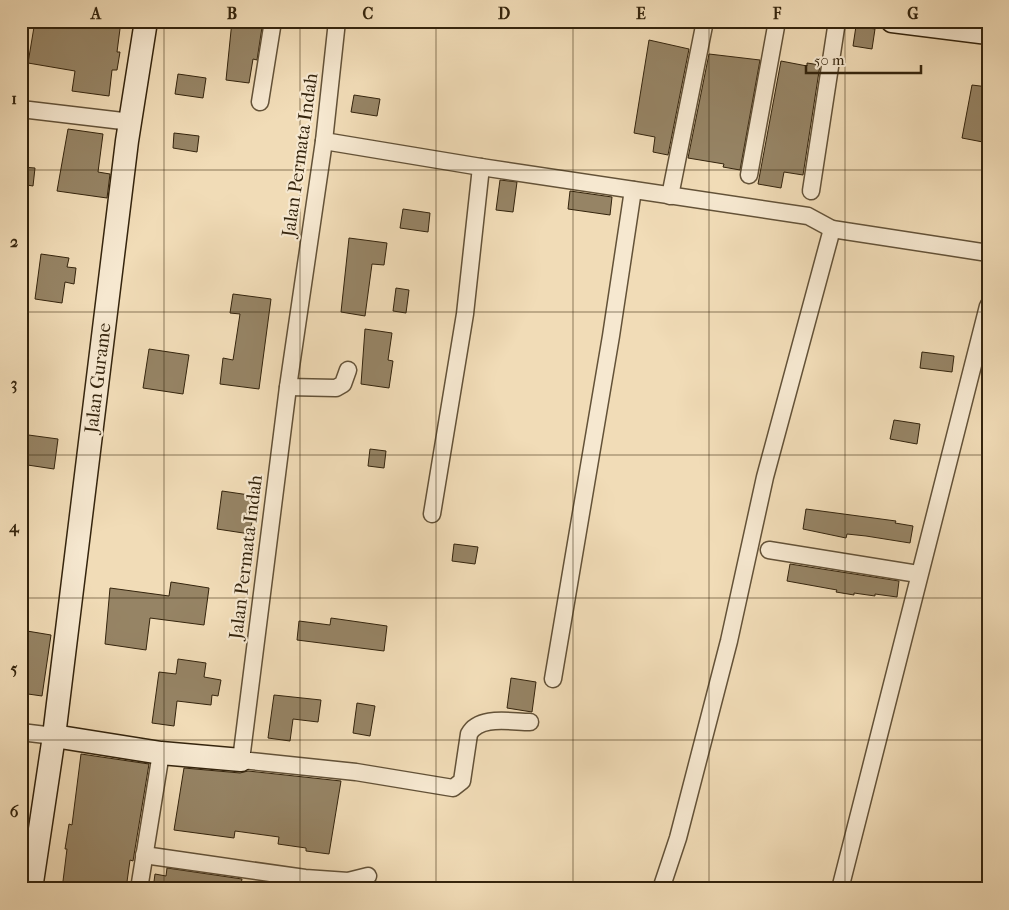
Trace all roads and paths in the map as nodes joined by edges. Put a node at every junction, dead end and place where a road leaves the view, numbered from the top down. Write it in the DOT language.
graph roads {
  1 [pos="146,21"];
  2 [pos="273,21"];
  3 [pos="337,21"];
  4 [pos="705,21"];
  5 [pos="777,21"];
  6 [pos="837,21"];
  7 [pos="892,21"];
  8 [pos="988,33"];
  9 [pos="260,102"];
  10 [pos="21,109"];
  11 [pos="131,122"];
  12 [pos="324,141"];
  13 [pos="481,167"];
  14 [pos="749,175"];
  15 [pos="633,190"];
  16 [pos="811,192"];
  17 [pos="670,196"];
  18 [pos="832,229"];
  19 [pos="988,253"];
  20 [pos="988,306"];
  21 [pos="348,370"];
  22 [pos="288,387"];
  23 [pos="432,514"];
  24 [pos="769,550"];
  25 [pos="918,574"];
  26 [pos="553,679"];
  27 [pos="530,722"];
  28 [pos="21,732"];
  29 [pos="54,736"];
  30 [pos="160,753"];
  31 [pos="241,760"];
  32 [pos="29,839"];
  33 [pos="144,855"];
  34 [pos="368,876"];
  35 [pos="31,889"];
  36 [pos="139,889"];
  37 [pos="661,889"];
  38 [pos="840,889"];
  1 -- 11 [label="street, Jalan Gurame"];
  2 -- 9 [label="street"];
  3 -- 12 [label="street, Jalan Permata Indah"];
  4 -- 17 [label="street"];
  5 -- 14 [label="street"];
  6 -- 16 [label="street"];
  7 -- 8 [label="street"];
  10 -- 11 [label="street"];
  11 -- 29 [label="street, Jalan Gurame"];
  12 -- 13 [label="street"];
  12 -- 22 [label="street, Jalan Permata Indah"];
  13 -- 15 [label="street"];
  13 -- 23 [label="street"];
  15 -- 17 [label="street"];
  15 -- 26 [label="street"];
  17 -- 18 [label="street"];
  18 -- 19 [label="street"];
  18 -- 37 [label="street"];
  20 -- 25 [label="street"];
  21 -- 22 [label="street"];
  22 -- 31 [label="street, Jalan Permata Indah"];
  24 -- 25 [label="street"];
  25 -- 38 [label="street"];
  27 -- 31 [label="street"];
  28 -- 29 [label="street"];
  29 -- 30 [label="street"];
  29 -- 32 [label="street, Jalan Gurame"];
  30 -- 31 [label="street"];
  30 -- 33 [label="street"];
  32 -- 35 [label="street, Jalan Gurame"];
  33 -- 34 [label="street"];
  33 -- 36 [label="street"];
}
